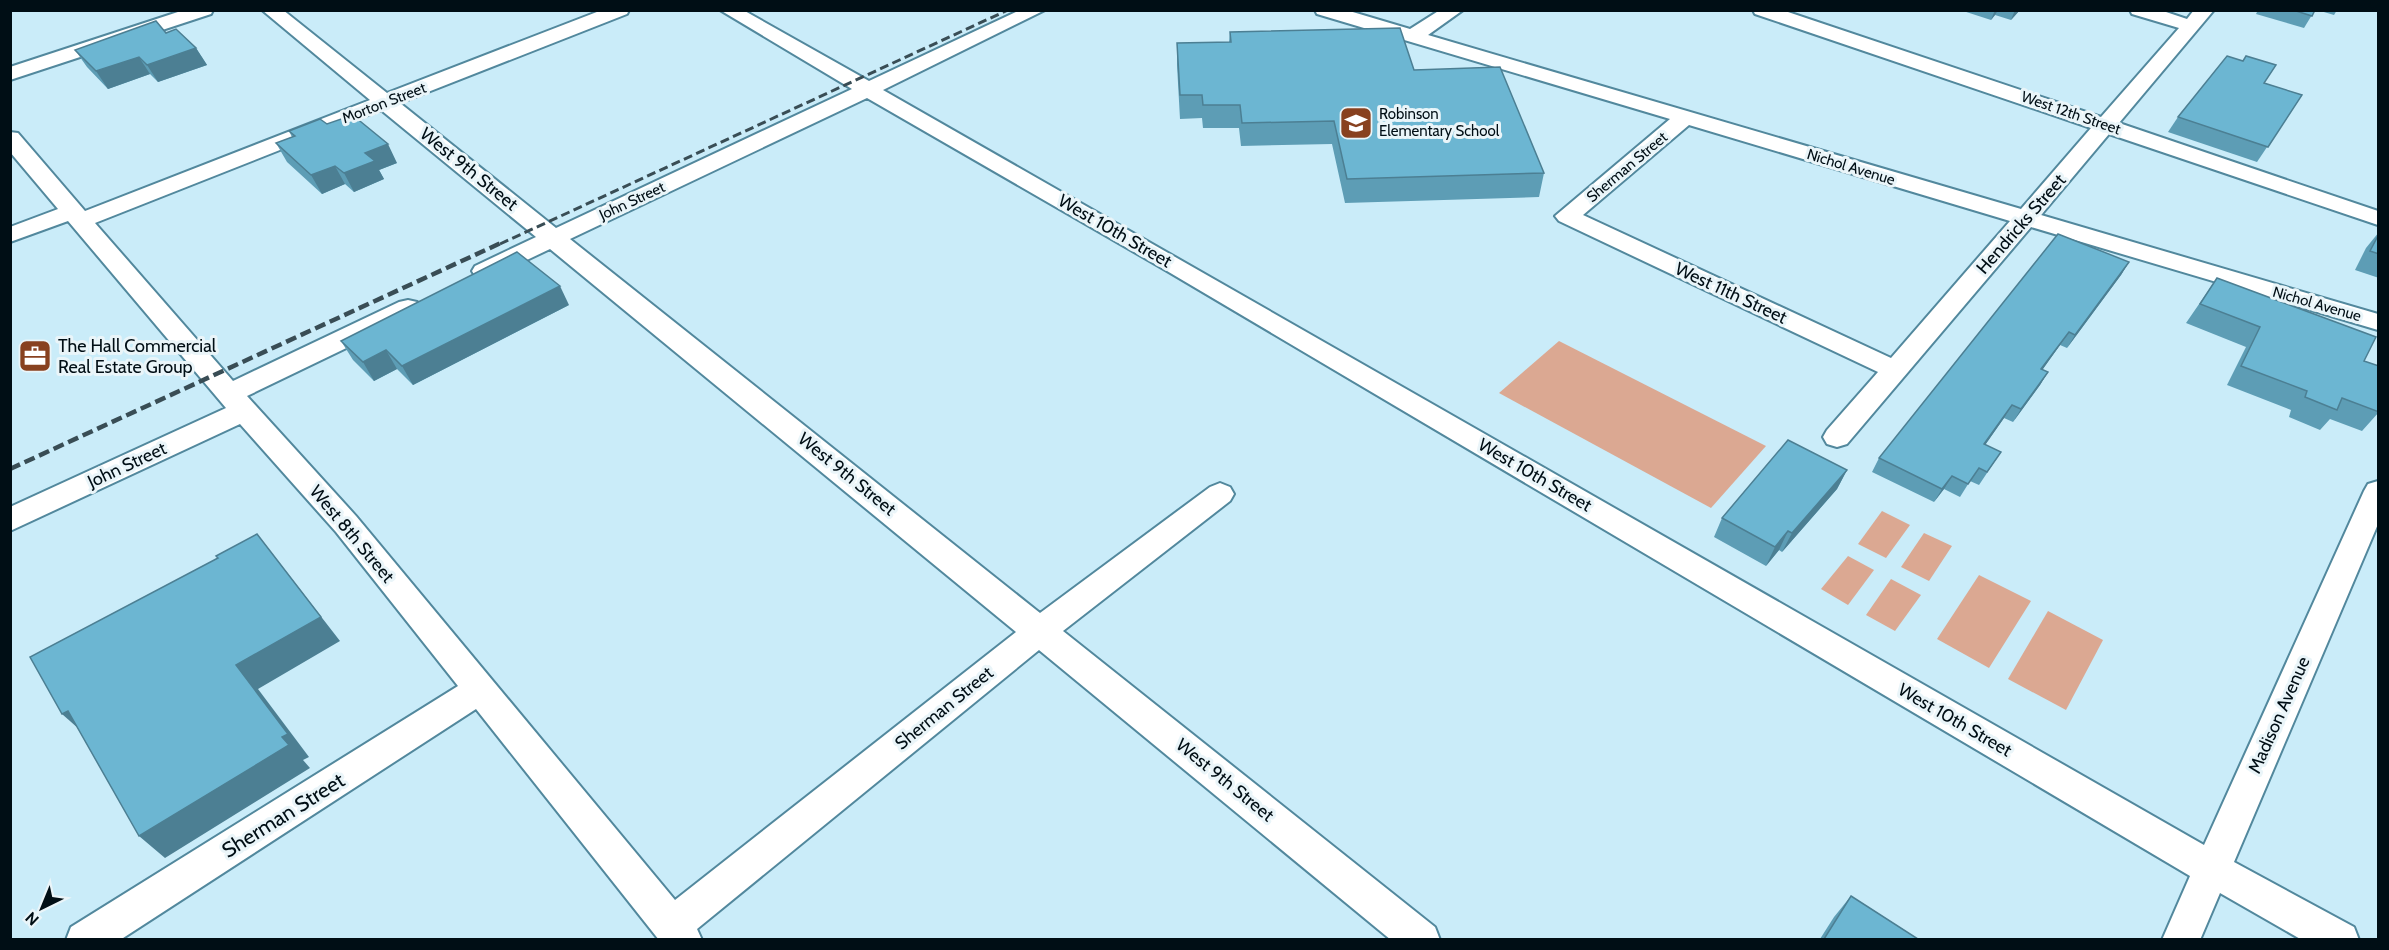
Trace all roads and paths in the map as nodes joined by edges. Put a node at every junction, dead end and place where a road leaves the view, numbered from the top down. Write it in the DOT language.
graph roads {
  1 [pos="204,10"];
  2 [pos="271,10"];
  3 [pos="620,10"];
  4 [pos="729,10"];
  5 [pos="1036,10"];
  6 [pos="1324,10"];
  7 [pos="1454,10"];
  8 [pos="1762,10"];
  9 [pos="2139,10"];
  10 [pos="2198,18"];
  11 [pos="1412,36"];
  12 [pos="10,74"];
  13 [pos="867,89"];
  14 [pos="385,102"];
  15 [pos="1686,117"];
  16 [pos="2106,125"];
  17 [pos="10,138"];
  18 [pos="77,215"];
  19 [pos="1567,216"];
  20 [pos="2379,218"];
  21 [pos="2025,219"];
  22 [pos="10,235"];
  23 [pos="553,237"];
  24 [pos="470,278"];
  25 [pos="428,298"];
  26 [pos="2379,322"];
  27 [pos="1895,370"];
  28 [pos="236,403"];
  29 [pos="1838,436"];
  30 [pos="2379,491"];
  31 [pos="1220,494"];
  32 [pos="10,520"];
  33 [pos="2369,539"];
  34 [pos="1041,630"];
  35 [pos="480,689"];
  36 [pos="2211,869"];
  37 [pos="678,933"];
  38 [pos="86,939"];
  39 [pos="1421,939"];
  40 [pos="2181,939"];
  41 [pos="2340,939"];
  1 -- 12 [label="street"];
  2 -- 14 [label="street, West 9th Street"];
  3 -- 14 [label="street, Morton Street"];
  4 -- 13 [label="street, West 10th Street"];
  5 -- 13 [label="street, John Street"];
  6 -- 11 [label="street, Nichol Avenue"];
  7 -- 11 [label="street"];
  8 -- 16 [label="street, West 12th Street"];
  9 -- 10 [label="street"];
  10 -- 16 [label="street, Hendricks Street"];
  11 -- 15 [label="street, Nichol Avenue"];
  13 -- 23 [label="street, John Street"];
  13 -- 36 [label="street, West 10th Street"];
  14 -- 18 [label="street, Morton Street"];
  14 -- 23 [label="street, West 9th Street"];
  15 -- 19 [label="street, Sherman Street"];
  15 -- 21 [label="street, Nichol Avenue"];
  16 -- 20 [label="street, West 12th Street"];
  16 -- 21 [label="street, Hendricks Street"];
  17 -- 18 [label="street, West 8th Street"];
  18 -- 22 [label="street, Morton Street"];
  18 -- 28 [label="street, West 8th Street"];
  19 -- 27 [label="street, West 11th Street"];
  21 -- 26 [label="street, Nichol Avenue"];
  21 -- 27 [label="street, Hendricks Street"];
  23 -- 24 [label="street, John Street"];
  23 -- 34 [label="street, West 9th Street"];
  25 -- 28 [label="street, John Street"];
  27 -- 29 [label="street, Hendricks Street"];
  28 -- 32 [label="street, John Street"];
  28 -- 35 [label="street, West 8th Street"];
  30 -- 33 [label="street, Madison Avenue"];
  31 -- 34 [label="street, Sherman Street"];
  33 -- 36 [label="street, Madison Avenue"];
  34 -- 37 [label="street, Sherman Street"];
  34 -- 39 [label="street, West 9th Street"];
  35 -- 37 [label="street, West 8th Street"];
  35 -- 38 [label="street, Sherman Street"];
  36 -- 40 [label="street, Madison Avenue"];
  36 -- 41 [label="street, West 10th Street"];
}
